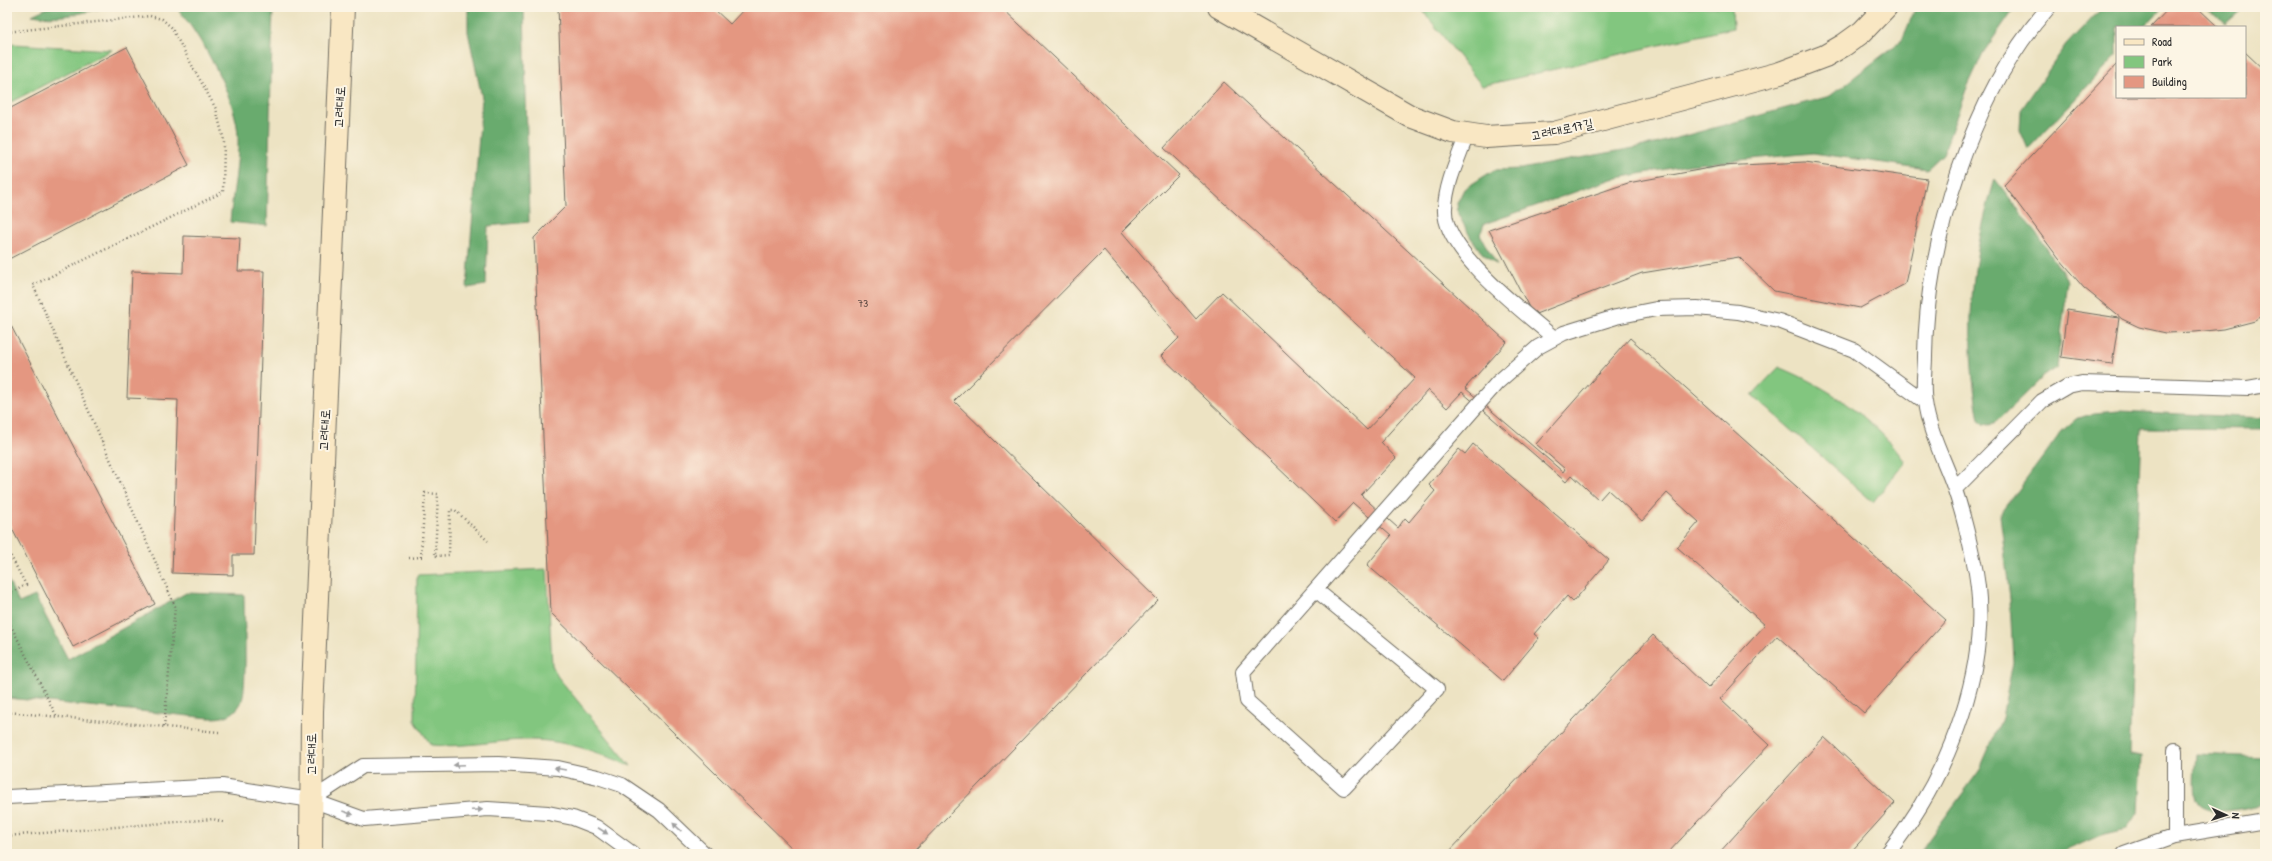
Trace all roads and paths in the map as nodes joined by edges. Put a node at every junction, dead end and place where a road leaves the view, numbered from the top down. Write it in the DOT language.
graph roads {
  1 [pos="343,7"];
  2 [pos="1219,7"];
  3 [pos="1886,7"];
  4 [pos="2048,7"];
  5 [pos="7,32"];
  6 [pos="1467,134"];
  7 [pos="1554,338"];
  8 [pos="2265,385"];
  9 [pos="1924,401"];
  10 [pos="1955,489"];
  11 [pos="488,541"];
  12 [pos="7,549"];
  13 [pos="409,558"];
  14 [pos="1316,590"];
  15 [pos="7,595"];
  16 [pos="7,618"];
  17 [pos="7,712"];
  18 [pos="57,717"];
  19 [pos="164,727"];
  20 [pos="219,732"];
  21 [pos="2175,750"];
  22 [pos="7,797"];
  23 [pos="311,800"];
  24 [pos="2265,821"];
  25 [pos="223,822"];
  26 [pos="7,836"];
  27 [pos="2175,836"];
  28 [pos="311,854"];
  29 [pos="633,854"];
  30 [pos="705,854"];
  31 [pos="1887,854"];
  32 [pos="2124,854"];
  1 -- 23 [label="main road, 고려대로"];
  2 -- 6 [label="main road, 고려대로17길"];
  3 -- 6 [label="main road, 고려대로17길"];
  4 -- 9 [label="lane"];
  5 -- 19 [label="path"];
  6 -- 7 [label="lane"];
  7 -- 9 [label="lane"];
  7 -- 14 [label="lane"];
  8 -- 10 [label="lane"];
  9 -- 10 [label="lane"];
  10 -- 31 [label="lane"];
  11 -- 13 [label="path"];
  12 -- 15 [label="path"];
  14 -- 14 [label="lane"];
  16 -- 18 [label="path"];
  17 -- 18 [label="path"];
  18 -- 19 [label="path"];
  19 -- 20 [label="path"];
  21 -- 27 [label="lane"];
  22 -- 23 [label="lane"];
  23 -- 28 [label="main road, 고려대로"];
  23 -- 29 [label="lane, one-way"];
  30 -- 23 [label="lane, one-way"];
  24 -- 27 [label="lane"];
  25 -- 26 [label="path"];
  27 -- 32 [label="lane"];
}
